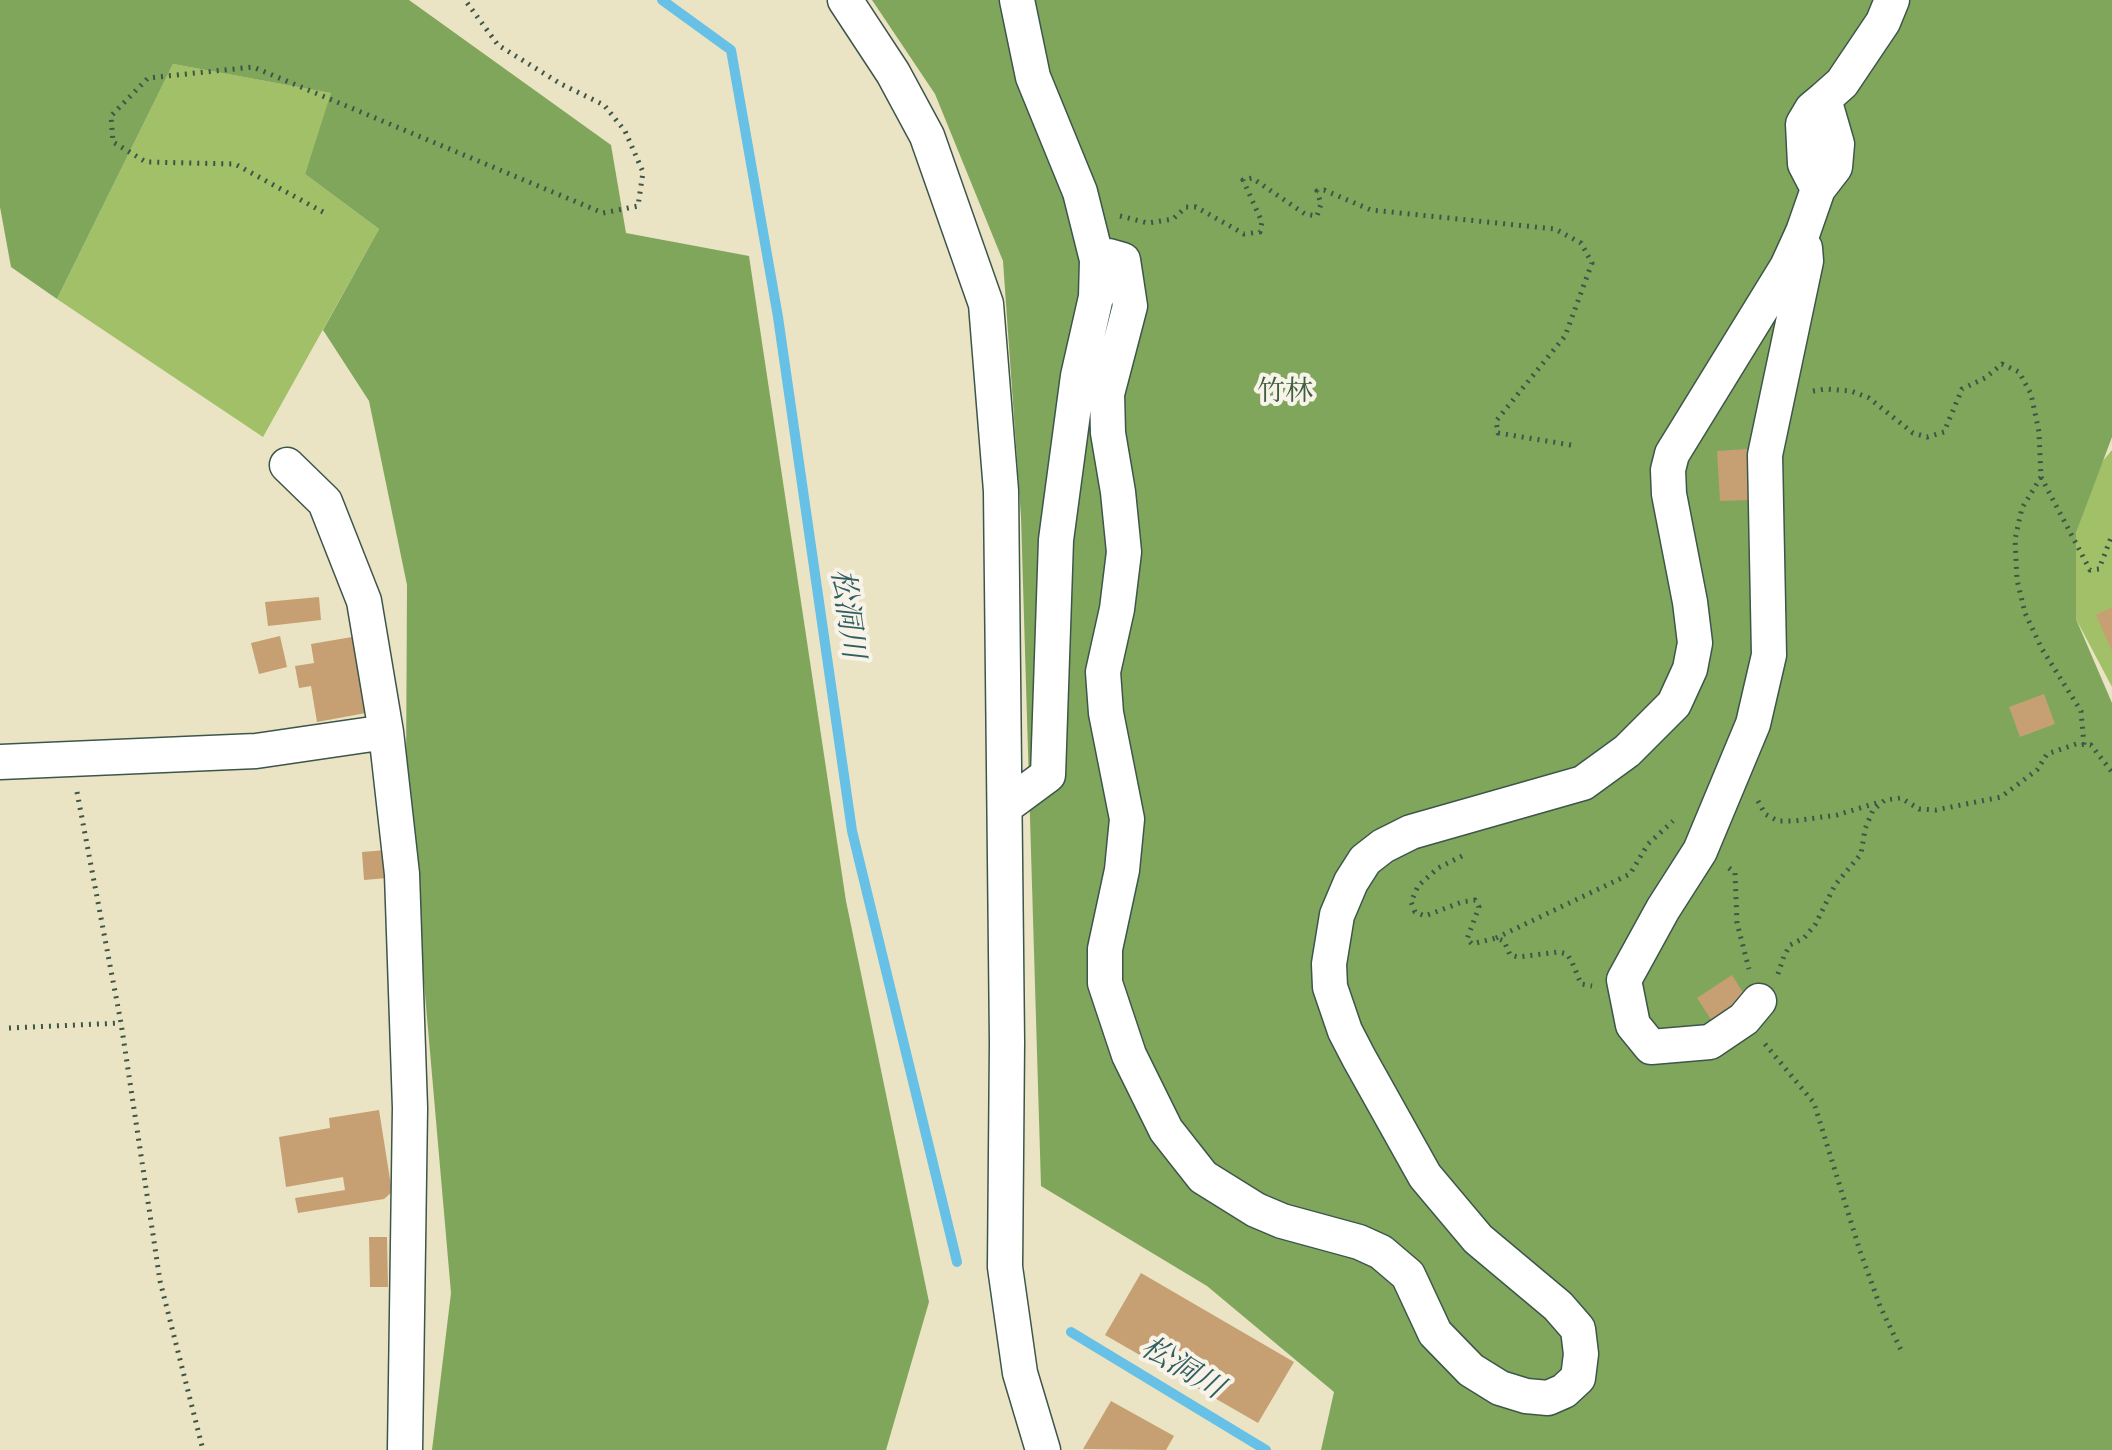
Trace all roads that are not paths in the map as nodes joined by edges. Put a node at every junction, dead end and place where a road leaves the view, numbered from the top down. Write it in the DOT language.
graph roads {
  1 [pos="845,0"];
  2 [pos="1017,0"];
  3 [pos="1892,0"];
  4 [pos="1803,232"];
  5 [pos="1097,260"];
  6 [pos="287,465"];
  7 [pos="386,732"];
  8 [pos="0,762"];
  9 [pos="1006,806"];
  10 [pos="1751,1010"];
  11 [pos="405,1450"];
  12 [pos="1043,1450"];
  1 -- 9 [label="street"];
  2 -- 5 [label="street"];
  3 -- 4 [label="street"];
  4 -- 5 [label="street"];
  4 -- 10 [label="street"];
  5 -- 9 [label="street"];
  6 -- 7 [label="street"];
  7 -- 8 [label="street"];
  7 -- 11 [label="street"];
  9 -- 12 [label="street"];
}
